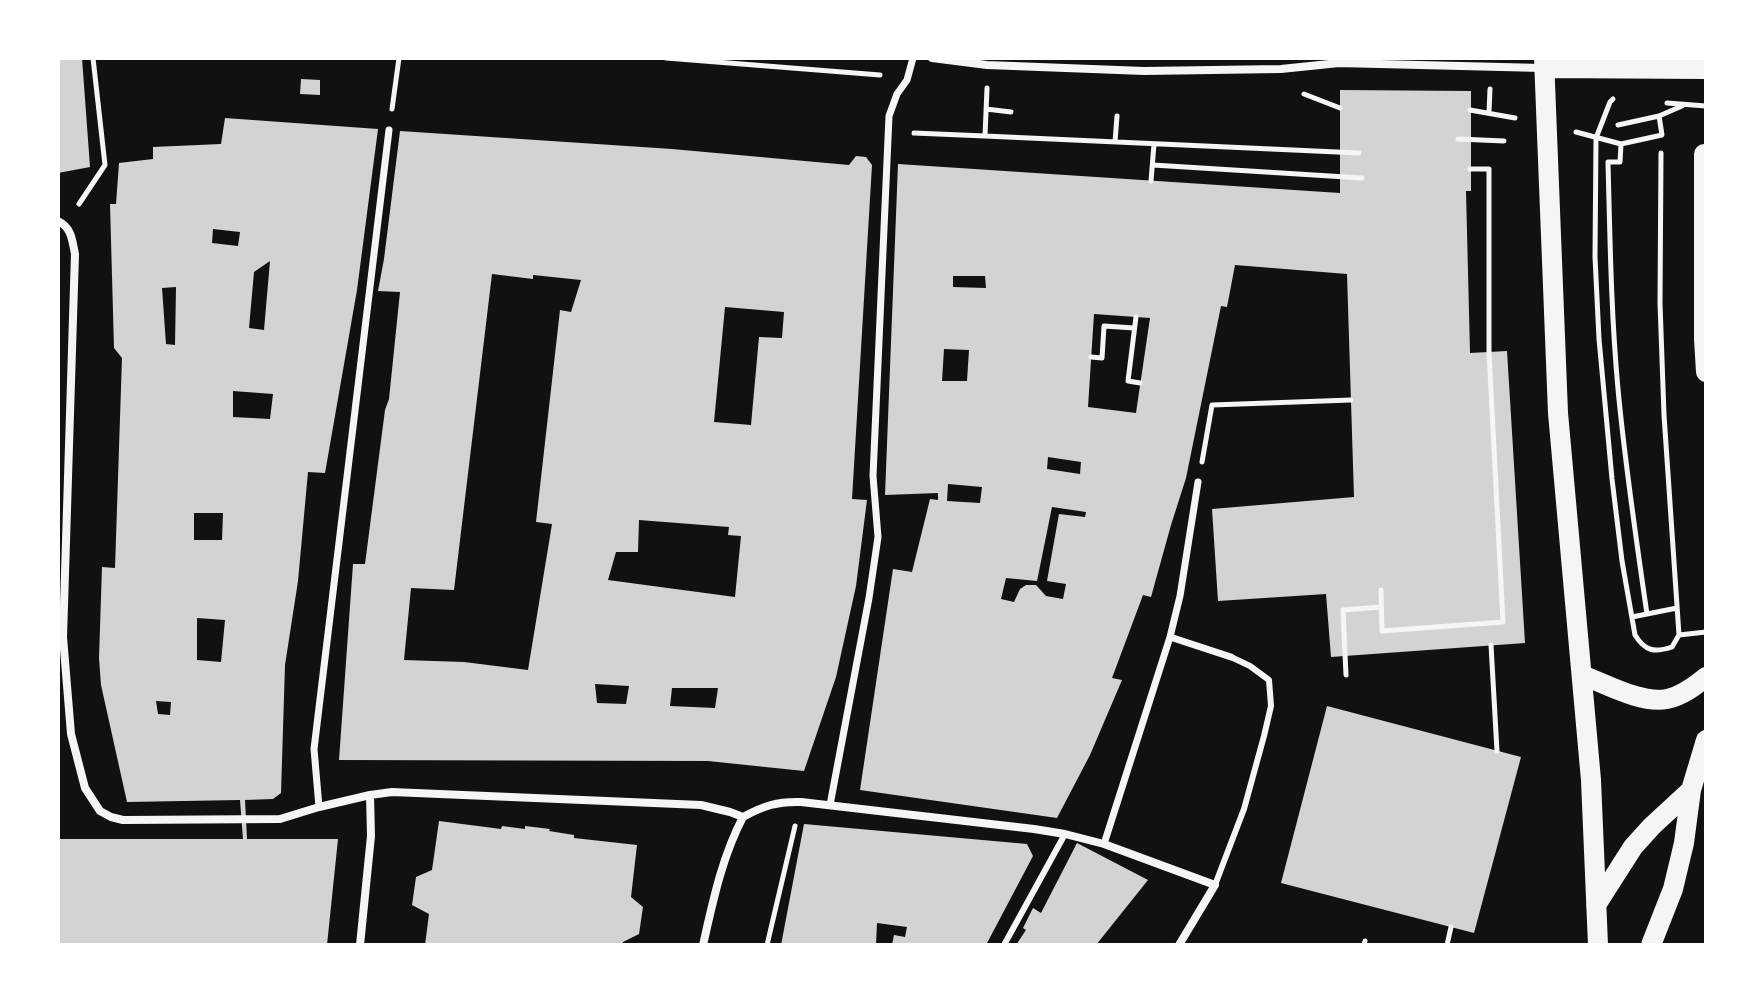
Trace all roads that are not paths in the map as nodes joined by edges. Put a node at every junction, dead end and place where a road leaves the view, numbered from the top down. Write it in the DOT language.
graph roads {
  1 [pos="913,58"];
  2 [pos="932,58"];
  3 [pos="1544,63"];
  4 [pos="1706,69"];
  5 [pos="389,130"];
  6 [pos="1704,154"];
  7 [pos="58,221"];
  8 [pos="1705,339"];
  9 [pos="1706,372"];
  10 [pos="1198,482"];
  11 [pos="1170,637"];
  12 [pos="1231,657"];
  13 [pos="1582,675"];
  14 [pos="1706,677"];
  15 [pos="1706,740"];
  16 [pos="1695,793"];
  17 [pos="370,795"];
  18 [pos="830,805"];
  19 [pos="319,807"];
  20 [pos="743,817"];
  21 [pos="1065,834"];
  22 [pos="1104,844"];
  23 [pos="1215,885"];
  24 [pos="1596,905"];
  25 [pos="360,945"];
  26 [pos="703,945"];
  27 [pos="1004,945"];
  28 [pos="1179,945"];
  29 [pos="1598,945"];
  30 [pos="1651,945"];
  1 -- 18 [label="street"];
  2 -- 3 [label="street"];
  3 -- 4 [label="main road"];
  3 -- 13 [label="main road"];
  5 -- 19 [label="street"];
  6 -- 8 [label="main road"];
  7 -- 19 [label="street"];
  8 -- 9 [label="main road"];
  10 -- 11 [label="street"];
  11 -- 12 [label="street"];
  11 -- 22 [label="street"];
  12 -- 23 [label="lane"];
  13 -- 14 [label="main road"];
  13 -- 24 [label="main road"];
  15 -- 16 [label="main road"];
  16 -- 24 [label="main road"];
  16 -- 30 [label="main road"];
  17 -- 19 [label="street"];
  17 -- 20 [label="street"];
  17 -- 25 [label="street"];
  18 -- 20 [label="street"];
  18 -- 21 [label="street"];
  20 -- 26 [label="street"];
  21 -- 22 [label="street"];
  21 -- 27 [label="lane"];
  22 -- 23 [label="street"];
  23 -- 28 [label="street"];
  24 -- 29 [label="main road"];
}
